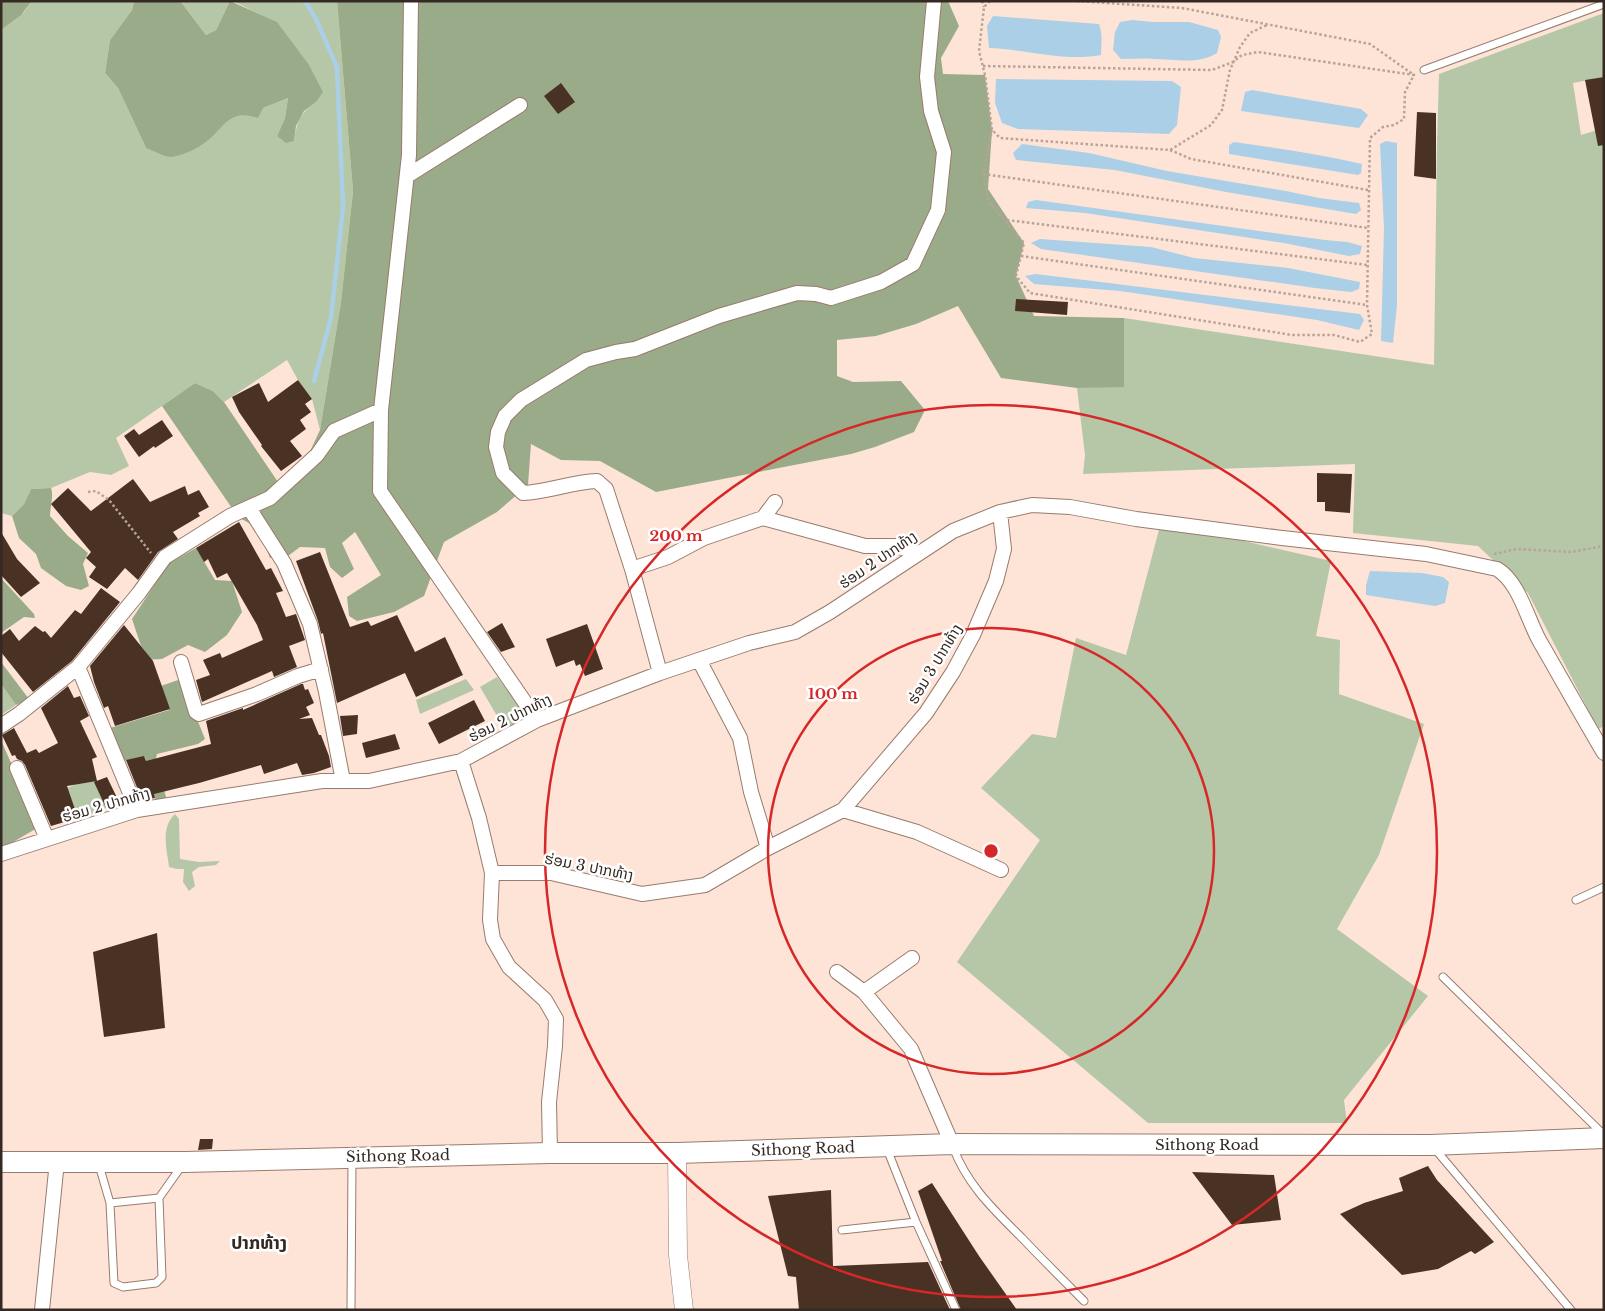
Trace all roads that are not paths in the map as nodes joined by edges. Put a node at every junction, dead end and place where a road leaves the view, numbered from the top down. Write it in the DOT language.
graph roads {
  1 [pos="411,1"];
  2 [pos="934,1"];
  3 [pos="1604,4"];
  4 [pos="1424,70"];
  5 [pos="520,105"];
  6 [pos="407,176"];
  7 [pos="381,410"];
  8 [pos="775,502"];
  9 [pos="249,508"];
  10 [pos="1000,512"];
  11 [pos="763,518"];
  12 [pos="918,552"];
  13 [pos="632,568"];
  14 [pos="699,660"];
  15 [pos="181,662"];
  16 [pos="78,667"];
  17 [pos="321,670"];
  18 [pos="660,673"];
  19 [pos="537,720"];
  20 [pos="1,726"];
  21 [pos="1604,753"];
  22 [pos="461,761"];
  23 [pos="17,768"];
  24 [pos="343,781"];
  25 [pos="137,810"];
  26 [pos="843,810"];
  27 [pos="47,839"];
  28 [pos="768,848"];
  29 [pos="1,854"];
  30 [pos="1001,870"];
  31 [pos="492,873"];
  32 [pos="1604,887"];
  33 [pos="1576,900"];
  34 [pos="912,958"];
  35 [pos="837,972"];
  36 [pos="1443,978"];
  37 [pos="864,992"];
  38 [pos="1604,1136"];
  39 [pos="952,1144"];
  40 [pos="1432,1145"];
  41 [pos="886,1146"];
  42 [pos="550,1153"];
  43 [pos="677,1153"];
  44 [pos="352,1157"];
  45 [pos="57,1161"];
  46 [pos="98,1161"];
  47 [pos="1,1162"];
  48 [pos="185,1162"];
  49 [pos="159,1198"];
  50 [pos="110,1203"];
  51 [pos="916,1222"];
  52 [pos="842,1230"];
  53 [pos="1084,1301"];
  54 [pos="42,1310"];
  55 [pos="351,1310"];
  56 [pos="684,1310"];
  57 [pos="956,1310"];
  58 [pos="1571,1310"];
  1 -- 6 [label="street"];
  2 -- 13 [label="street"];
  3 -- 4 [label="lane"];
  5 -- 6 [label="street"];
  6 -- 7 [label="street"];
  7 -- 9 [label="street"];
  7 -- 19 [label="street"];
  8 -- 11 [label="street"];
  9 -- 16 [label="street"];
  9 -- 17 [label="street"];
  10 -- 12 [label="street, ຮ່ອມ 2 ປາກທ້າງ"];
  10 -- 21 [label="street, ຮ່ອມ 2 ປາກທ້າງ"];
  10 -- 26 [label="street, ຮ່ອມ 3 ປາກທ້າງ"];
  11 -- 12 [label="street"];
  11 -- 13 [label="street"];
  12 -- 14 [label="street, ຮ່ອມ 2 ປາກທ້າງ"];
  13 -- 18 [label="street"];
  14 -- 18 [label="street, ຮ່ອມ 2 ປາກທ້າງ"];
  14 -- 28 [label="street"];
  15 -- 17 [label="street"];
  16 -- 20 [label="street"];
  16 -- 25 [label="street"];
  17 -- 24 [label="street"];
  18 -- 19 [label="street, ຮ່ອມ 2 ປາກທ້າງ"];
  19 -- 22 [label="street, ຮ່ອມ 2 ປາກທ້າງ"];
  22 -- 24 [label="street, ຮ່ອມ 2 ປາກທ້າງ"];
  22 -- 31 [label="street"];
  23 -- 27 [label="street"];
  24 -- 25 [label="street, ຮ່ອມ 2 ປາກທ້າງ"];
  25 -- 27 [label="street, ຮ່ອມ 2 ປາກທ້າງ"];
  26 -- 28 [label="street, ຮ່ອມ 3 ປາກທ້າງ"];
  26 -- 30 [label="street"];
  27 -- 29 [label="street, ຮ່ອມ 2 ປາກທ້າງ"];
  28 -- 31 [label="street, ຮ່ອມ 3 ປາກທ້າງ"];
  31 -- 42 [label="street"];
  32 -- 33 [label="lane"];
  34 -- 37 [label="street"];
  35 -- 37 [label="street"];
  36 -- 38 [label="lane"];
  37 -- 39 [label="street"];
  38 -- 40 [label="main road, Sithong Road"];
  39 -- 40 [label="main road, Sithong Road"];
  39 -- 41 [label="main road, Sithong Road"];
  39 -- 53 [label="lane"];
  40 -- 58 [label="lane"];
  41 -- 43 [label="main road, Sithong Road"];
  41 -- 51 [label="lane"];
  42 -- 43 [label="main road, Sithong Road"];
  42 -- 44 [label="main road, Sithong Road"];
  43 -- 56 [label="street"];
  44 -- 48 [label="main road, Sithong Road"];
  44 -- 55 [label="lane"];
  45 -- 46 [label="main road, Sithong Road"];
  45 -- 47 [label="main road, Sithong Road"];
  45 -- 54 [label="street"];
  46 -- 48 [label="main road, Sithong Road"];
  46 -- 50 [label="lane"];
  48 -- 49 [label="lane"];
  49 -- 50 [label="lane"];
  49 -- 50 [label="lane"];
  51 -- 52 [label="lane"];
  51 -- 57 [label="lane"];
}
